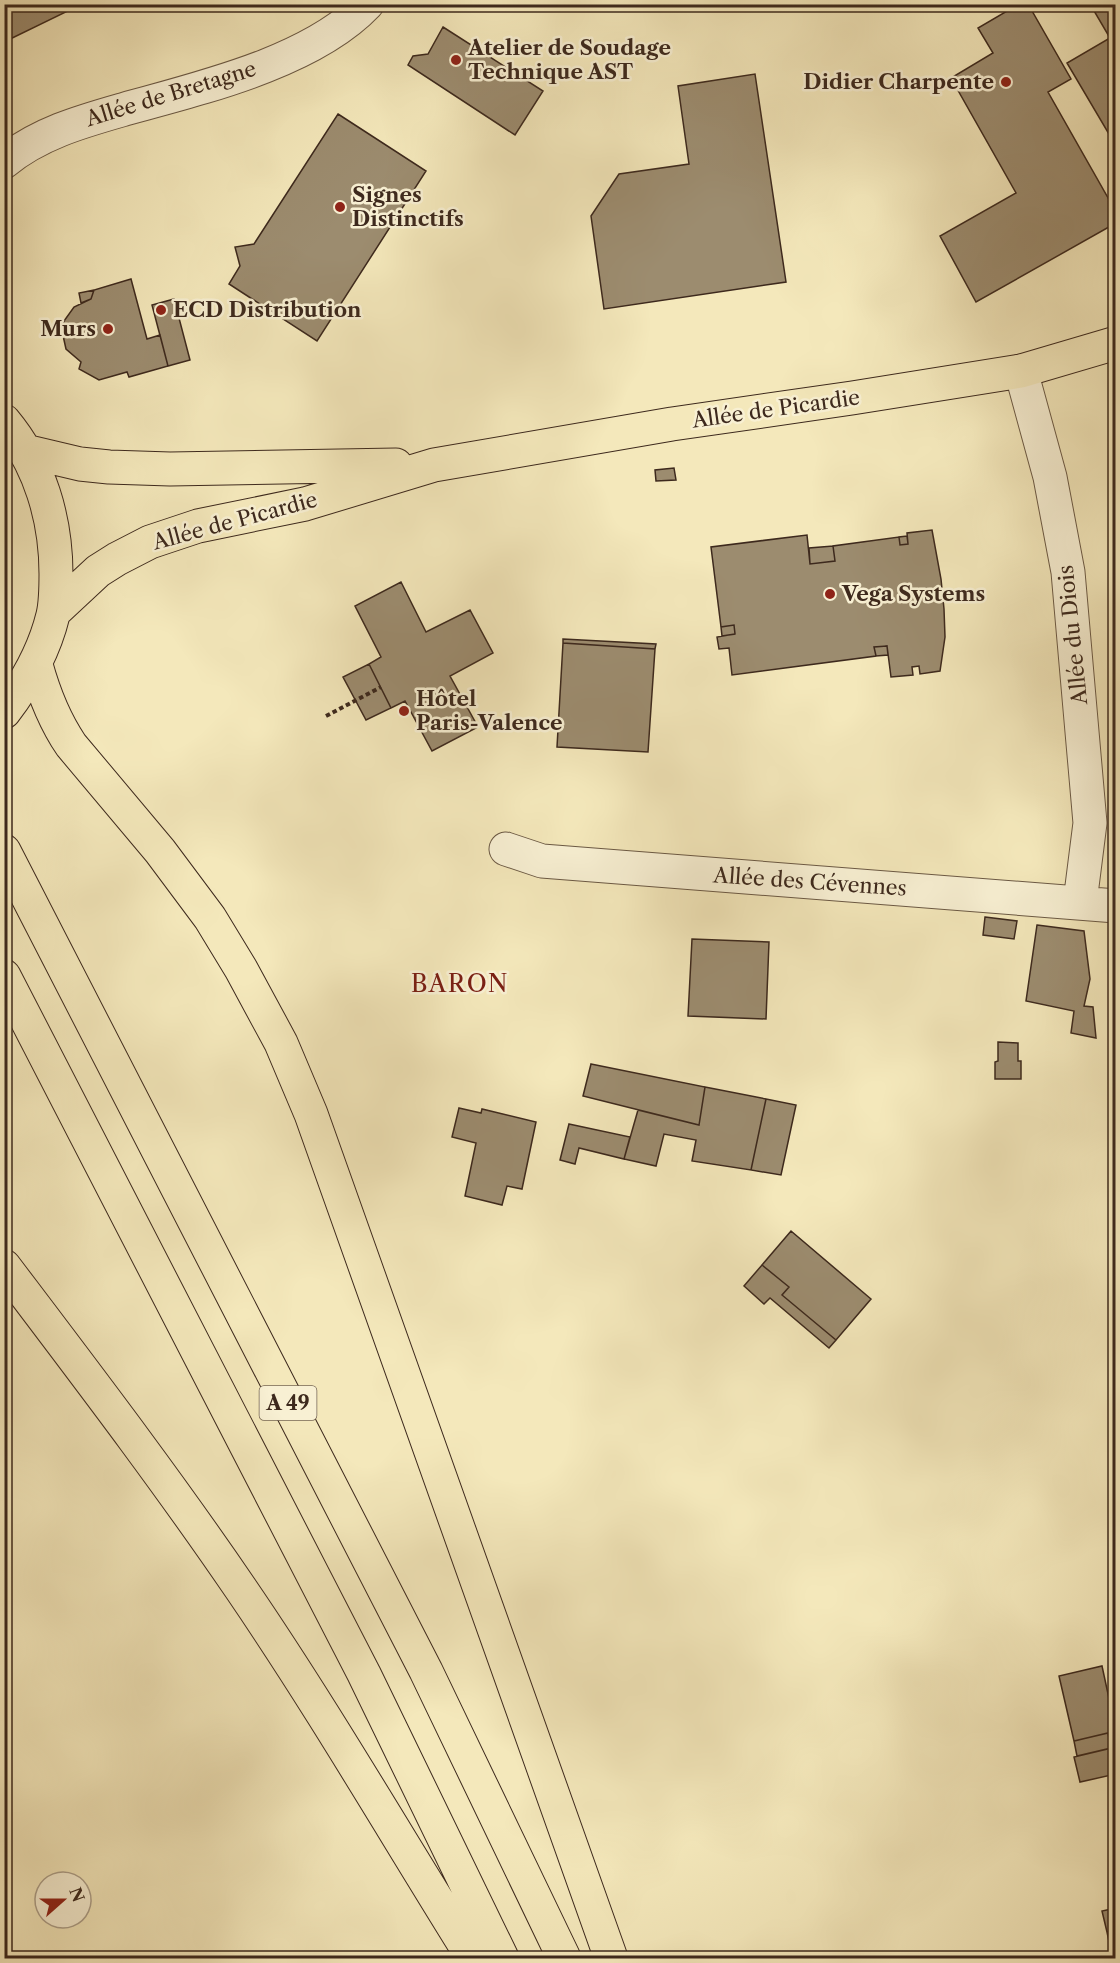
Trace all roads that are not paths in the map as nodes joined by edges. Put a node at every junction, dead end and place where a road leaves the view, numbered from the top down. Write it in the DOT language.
graph roads {
  1 [pos="367,4"];
  2 [pos="4,162"];
  3 [pos="1116,343"];
  4 [pos="1021,371"];
  5 [pos="4,421"];
  6 [pos="25,451"];
  7 [pos="434,465"];
  8 [pos="54,612"];
  9 [pos="36,665"];
  10 [pos="4,712"];
  11 [pos="506,849"];
  12 [pos="4,851"];
  13 [pos="1080,902"];
  14 [pos="1116,906"];
  15 [pos="4,976"];
  16 [pos="4,1266"];
  17 [pos="472,1959"];
  18 [pos="502,1959"];
  19 [pos="564,1959"];
  20 [pos="611,1959"];
  1 -- 2 [label="street, Allée de Bretagne"];
  3 -- 4 [label="main road, Allée de Picardie"];
  4 -- 7 [label="main road, Allée de Picardie"];
  4 -- 13 [label="street, Allée du Diois"];
  5 -- 6 [label="main road"];
  6 -- 7 [label="main road, Allée de Picardie"];
  6 -- 8 [label="main road"];
  7 -- 8 [label="main road, Allée de Picardie"];
  8 -- 9 [label="main road"];
  9 -- 10 [label="main road"];
  9 -- 20 [label="main road"];
  11 -- 13 [label="street, Allée des Cévennes"];
  12 -- 19 [label="main road, A 49"];
  13 -- 14 [label="street, Allée des Cévennes"];
  15 -- 18 [label="main road, A 49"];
  16 -- 17 [label="main road"];
}
